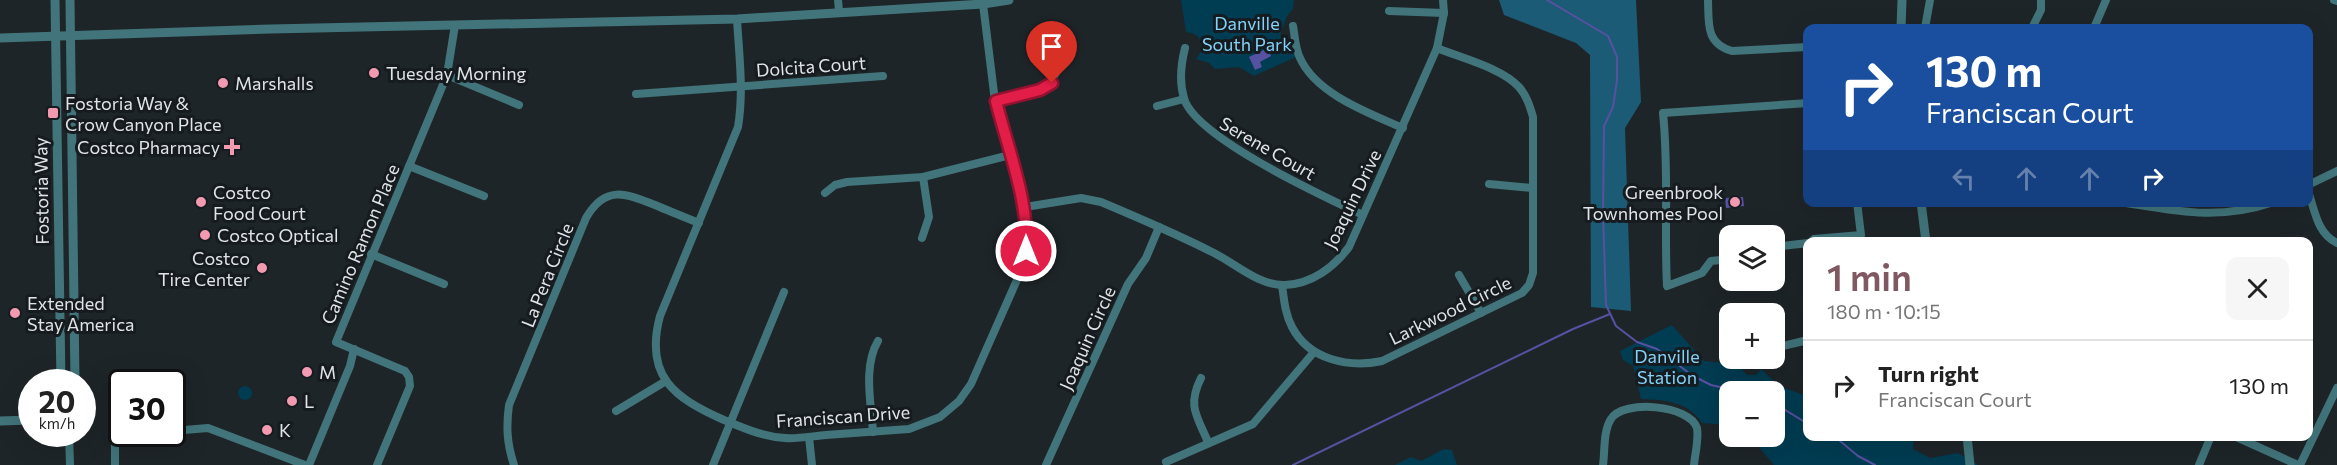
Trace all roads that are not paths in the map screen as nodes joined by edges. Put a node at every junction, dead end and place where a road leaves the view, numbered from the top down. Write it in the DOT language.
graph roads {
  1 [pos="55,0"];
  2 [pos="70,0"];
  3 [pos="838,0"];
  4 [pos="1009,0"];
  5 [pos="1443,0"];
  6 [pos="1708,0"];
  7 [pos="1902,0"];
  8 [pos="1930,0"];
  9 [pos="2041,0"];
  10 [pos="2106,0"];
  11 [pos="983,4"];
  12 [pos="839,11"];
  13 [pos="1389,11"];
  14 [pos="1444,13"];
  15 [pos="736,19"];
  16 [pos="1900,24"];
  17 [pos="1926,24"];
  18 [pos="2034,24"];
  19 [pos="2096,24"];
  20 [pos="455,25"];
  21 [pos="1293,26"];
  22 [pos="70,34"];
  23 [pos="55,35"];
  24 [pos="0,38"];
  25 [pos="1803,47"];
  26 [pos="1185,48"];
  27 [pos="1437,48"];
  28 [pos="1061,59"];
  29 [pos="447,75"];
  30 [pos="882,76"];
  31 [pos="741,85"];
  32 [pos="636,94"];
  33 [pos="1184,99"];
  34 [pos="996,101"];
  35 [pos="1803,103"];
  36 [pos="519,105"];
  37 [pos="1157,106"];
  38 [pos="1403,128"];
  39 [pos="1010,155"];
  40 [pos="409,166"];
  41 [pos="2337,171"];
  42 [pos="923,177"];
  43 [pos="2313,183"];
  44 [pos="1489,184"];
  45 [pos="1532,188"];
  46 [pos="825,193"];
  47 [pos="484,196"];
  48 [pos="2313,205"];
  49 [pos="1024,207"];
  50 [pos="1858,207"];
  51 [pos="1922,207"];
  52 [pos="2150,207"];
  53 [pos="2260,207"];
  54 [pos="1363,215"];
  55 [pos="699,223"];
  56 [pos="1159,227"];
  57 [pos="1846,237"];
  58 [pos="1925,237"];
  59 [pos="922,238"];
  60 [pos="1803,243"];
  61 [pos="2337,243"];
  62 [pos="1785,245"];
  63 [pos="73,252"];
  64 [pos="58,254"];
  65 [pos="371,254"];
  66 [pos="1719,260"];
  67 [pos="1459,275"];
  68 [pos="444,284"];
  69 [pos="1282,285"];
  70 [pos="784,292"];
  71 [pos="1481,313"];
  72 [pos="878,341"];
  73 [pos="1803,341"];
  74 [pos="1785,345"];
  75 [pos="354,349"];
  76 [pos="1314,352"];
  77 [pos="61,369"];
  78 [pos="75,369"];
  79 [pos="1201,378"];
  80 [pos="666,381"];
  81 [pos="2337,388"];
  82 [pos="616,411"];
  83 [pos="18,420"];
  84 [pos="0,421"];
  85 [pos="731,423"];
  86 [pos="186,430"];
  87 [pos="873,432"];
  88 [pos="809,437"];
  89 [pos="2313,437"];
  90 [pos="1968,441"];
  91 [pos="2209,441"];
  92 [pos="2245,441"];
  93 [pos="2311,441"];
  94 [pos="1208,442"];
  95 [pos="69,447"];
  96 [pos="116,447"];
  97 [pos="1166,462"];
  98 [pos="70,465"];
  99 [pos="115,465"];
  100 [pos="307,465"];
  101 [pos="377,465"];
  102 [pos="514,465"];
  103 [pos="713,465"];
  104 [pos="812,465"];
  105 [pos="1046,465"];
  106 [pos="1603,465"];
  107 [pos="1694,465"];
  108 [pos="1970,465"];
  109 [pos="2199,465"];
  110 [pos="2299,465"];
  1 -- 23 [label="street, Fostoria Way"];
  2 -- 22 [label="street, Fostoria Way"];
  3 -- 12 [label="street"];
  4 -- 11 [label="street"];
  5 -- 14 [label="street, Joaquin Drive"];
  6 -- 25 [label="street"];
  7 -- 16 [label="street"];
  8 -- 17 [label="street"];
  9 -- 18 [label="street"];
  10 -- 19 [label="street"];
  11 -- 12 [label="street"];
  11 -- 34 [label="street, Franciscan Drive"];
  12 -- 15 [label="street"];
  13 -- 14 [label="street"];
  14 -- 27 [label="street, Joaquin Drive"];
  15 -- 20 [label="street"];
  15 -- 31 [label="street, Franciscan Drive"];
  20 -- 22 [label="street"];
  20 -- 29 [label="street, Camino Ramon Place"];
  21 -- 38 [label="street"];
  22 -- 23 [label="street"];
  22 -- 63 [label="street, Fostoria Way"];
  23 -- 24 [label="street"];
  23 -- 64 [label="street, Fostoria Way"];
  26 -- 33 [label="street, Serene Court"];
  27 -- 38 [label="street, Joaquin Drive"];
  27 -- 45 [label="street, Larkwood Circle"];
  28 -- 34 [label="street"];
  29 -- 36 [label="street"];
  29 -- 40 [label="street, Camino Ramon Place"];
  30 -- 31 [label="street, Dolcita Court"];
  31 -- 32 [label="street, Dolcita Court"];
  31 -- 55 [label="street, Franciscan Drive"];
  33 -- 37 [label="street"];
  33 -- 54 [label="street, Serene Court"];
  34 -- 39 [label="street, Franciscan Drive"];
  35 -- 66 [label="street"];
  38 -- 54 [label="street, Joaquin Drive"];
  39 -- 42 [label="street"];
  39 -- 49 [label="street, Franciscan Drive"];
  40 -- 47 [label="street"];
  40 -- 65 [label="street, Camino Ramon Place"];
  41 -- 43 [label="street"];
  42 -- 46 [label="street"];
  42 -- 59 [label="street"];
  44 -- 45 [label="street"];
  45 -- 71 [label="street, Larkwood Circle"];
  48 -- 61 [label="street"];
  49 -- 56 [label="street"];
  49 -- 87 [label="street, Franciscan Drive"];
  50 -- 57 [label="street"];
  51 -- 58 [label="street"];
  52 -- 53 [label="street"];
  54 -- 69 [label="street, Joaquin Drive"];
  55 -- 80 [label="street, Franciscan Drive"];
  55 -- 102 [label="street, La Pera Circle"];
  56 -- 69 [label="street"];
  56 -- 105 [label="street, Joaquin Circle"];
  60 -- 62 [label="street"];
  63 -- 64 [label="street"];
  63 -- 78 [label="street, Fostoria Way"];
  64 -- 77 [label="street, Fostoria Way"];
  65 -- 68 [label="street"];
  65 -- 75 [label="street, Camino Ramon Place"];
  67 -- 71 [label="street"];
  69 -- 76 [label="street, Larkwood Circle"];
  70 -- 85 [label="street"];
  71 -- 76 [label="street, Larkwood Circle"];
  72 -- 87 [label="street"];
  73 -- 74 [label="street"];
  75 -- 100 [label="street"];
  75 -- 101 [label="street, Camino Ramon Place"];
  76 -- 94 [label="street"];
  79 -- 94 [label="street"];
  80 -- 82 [label="street"];
  80 -- 85 [label="street, Franciscan Drive"];
  81 -- 89 [label="street"];
  83 -- 84 [label="street"];
  85 -- 88 [label="street, Franciscan Drive"];
  85 -- 103 [label="street"];
  86 -- 100 [label="street"];
  87 -- 88 [label="street, Franciscan Drive"];
  88 -- 104 [label="street"];
  90 -- 108 [label="street"];
  91 -- 109 [label="street"];
  92 -- 110 [label="street"];
  93 -- 110 [label="street"];
  94 -- 97 [label="street"];
  95 -- 98 [label="street"];
  96 -- 99 [label="street"];
  106 -- 107 [label="street"];
}
